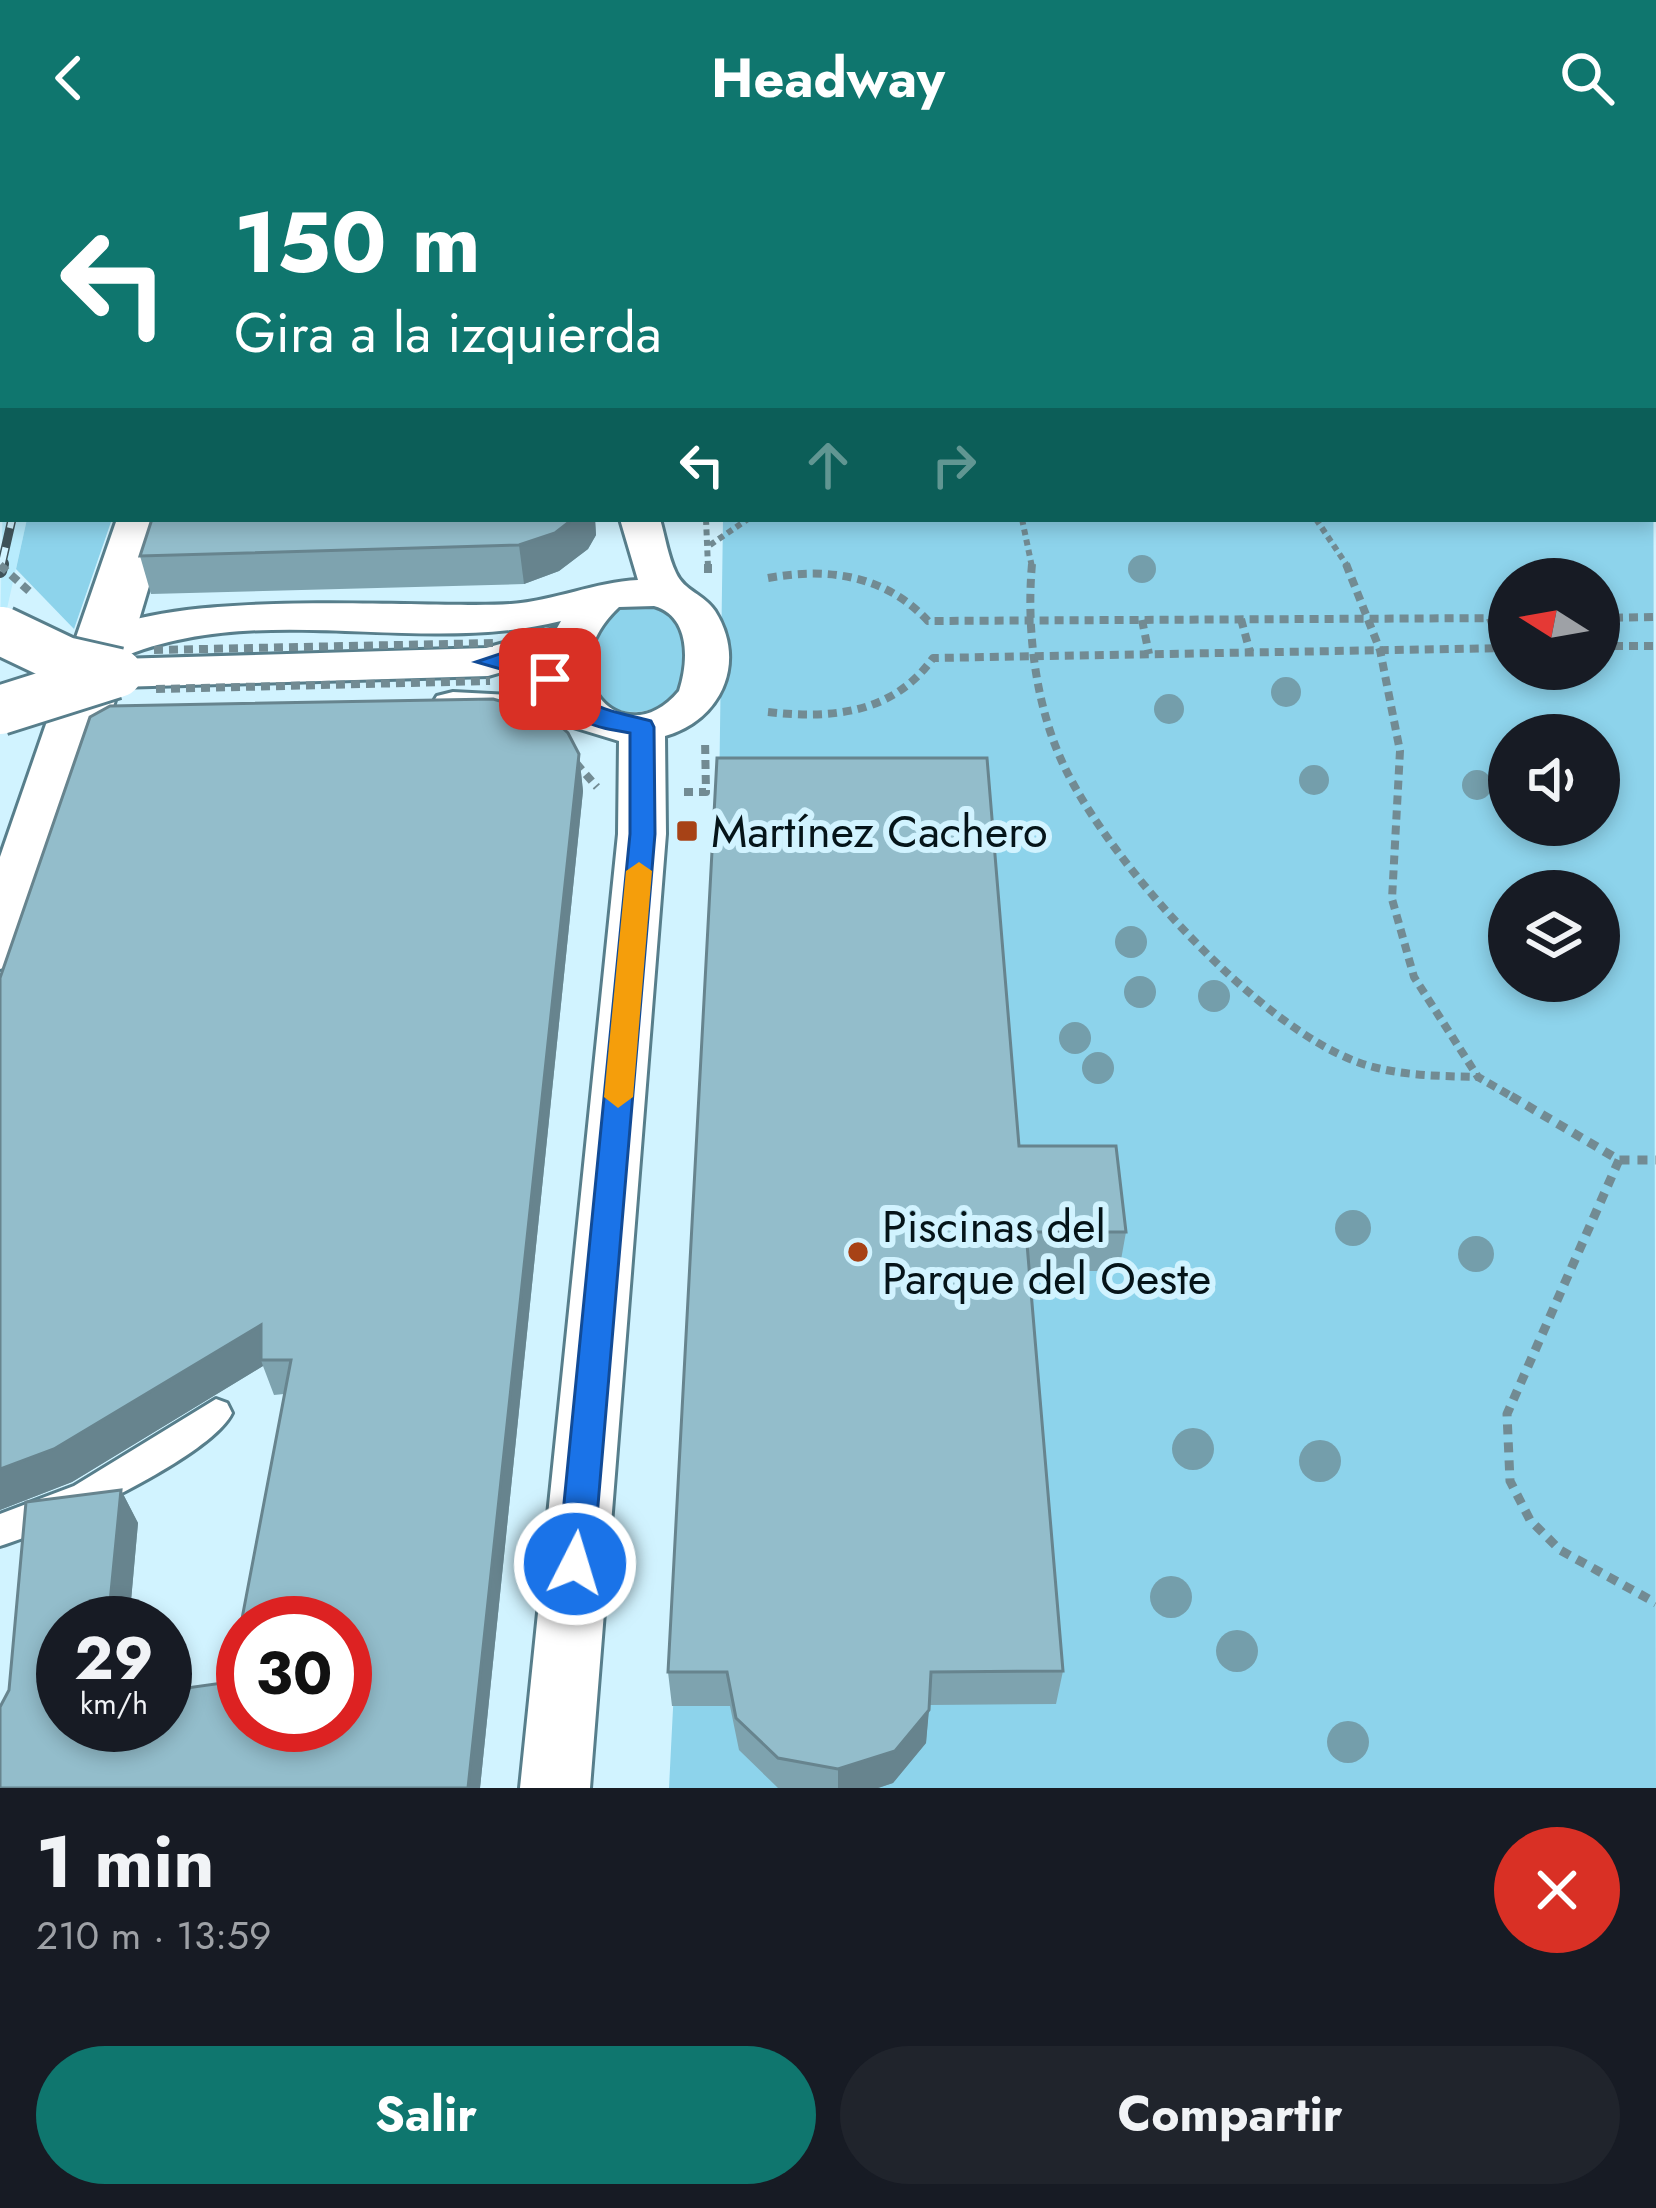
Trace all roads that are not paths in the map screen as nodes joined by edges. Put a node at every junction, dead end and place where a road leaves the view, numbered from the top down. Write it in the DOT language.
graph roads {
  1 [pos="143,522"];
  2 [pos="641,522"];
  3 [pos="670,596"];
  4 [pos="603,599"];
  5 [pos="573,637"];
  6 [pos="1,642"];
  7 [pos="491,662"];
  8 [pos="118,676"];
  9 [pos="576,699"];
  10 [pos="0,710"];
  11 [pos="642,727"];
  12 [pos="0,945"];
  13 [pos="216,1412"];
  14 [pos="13,1527"];
  15 [pos="22,1567"];
  16 [pos="555,1788"];
  1 -- 8 [label="main road"];
  2 -- 3 [label="street"];
  3 -- 4 [label="street"];
  3 -- 11 [label="street"];
  4 -- 5 [label="street"];
  4 -- 8 [label="street"];
  5 -- 7 [label="street"];
  5 -- 9 [label="street"];
  6 -- 8 [label="street, bridge"];
  7 -- 8 [label="street"];
  7 -- 9 [label="street"];
  8 -- 9 [label="street"];
  8 -- 10 [label="street, bridge"];
  8 -- 12 [label="main road"];
  9 -- 11 [label="street"];
  11 -- 16 [label="street"];
  13 -- 14 [label="lane"];
  14 -- 15 [label="lane"];
}
